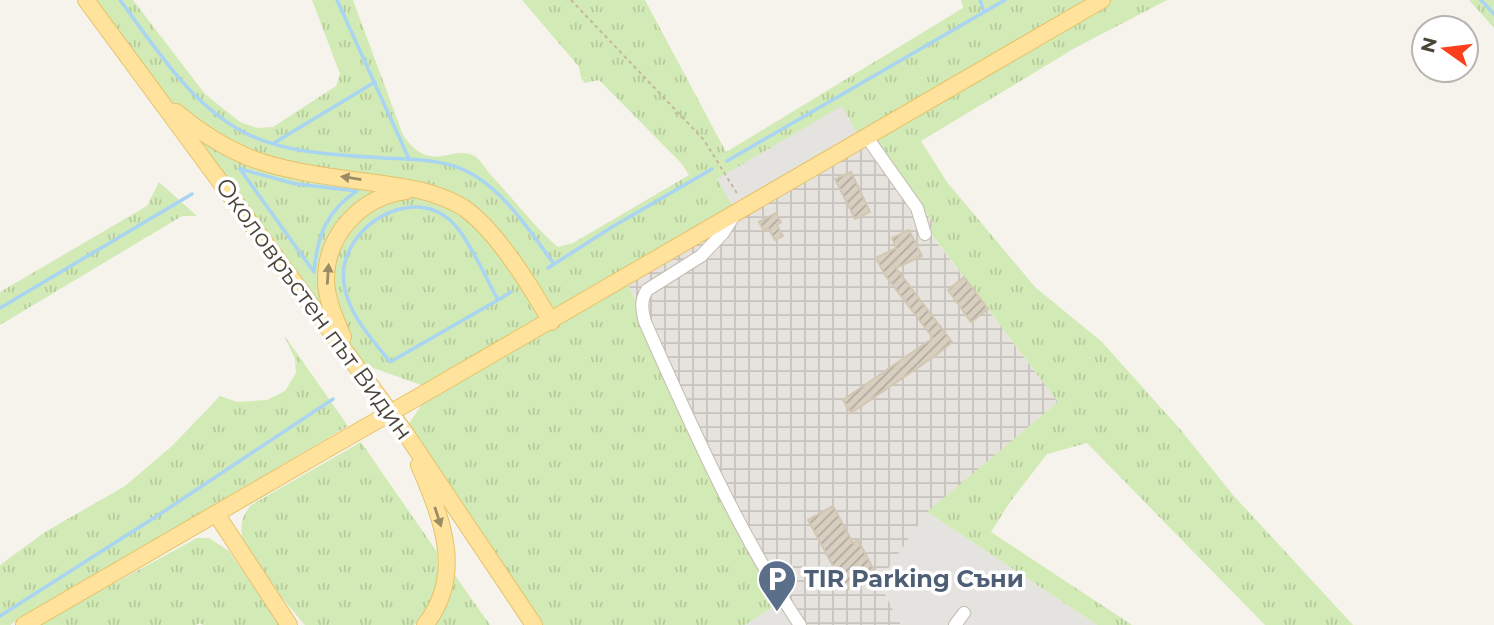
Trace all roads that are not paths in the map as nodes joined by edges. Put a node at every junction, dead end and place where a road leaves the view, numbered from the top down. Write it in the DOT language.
graph roads {
  1 [pos="86,0"];
  2 [pos="1101,0"];
  3 [pos="159,99"];
  4 [pos="866,136"];
  5 [pos="419,190"];
  6 [pos="741,209"];
  7 [pos="925,234"];
  8 [pos="551,321"];
  9 [pos="354,361"];
  10 [pos="404,431"];
  11 [pos="217,514"];
  12 [pos="964,613"];
  13 [pos="24,625"];
  14 [pos="289,625"];
  15 [pos="425,625"];
  16 [pos="534,625"];
  17 [pos="800,625"];
  18 [pos="955,625"];
  1 -- 3 [label="main road, Околовръстен път Видин"];
  2 -- 4 [label="main road"];
  5 -- 3 [label="main road, one-way"];
  3 -- 9 [label="main road, Околовръстен път Видин"];
  4 -- 6 [label="main road"];
  4 -- 7 [label="street"];
  5 -- 8 [label="main road"];
  9 -- 5 [label="main road, one-way"];
  6 -- 8 [label="main road"];
  6 -- 17 [label="street"];
  8 -- 11 [label="main road, bridge"];
  9 -- 10 [label="main road, Околовръстен път Видин"];
  10 -- 15 [label="main road, one-way"];
  10 -- 16 [label="main road, Околовръстен път Видин"];
  11 -- 13 [label="main road"];
  11 -- 14 [label="main road"];
  12 -- 18 [label="street"];
}
